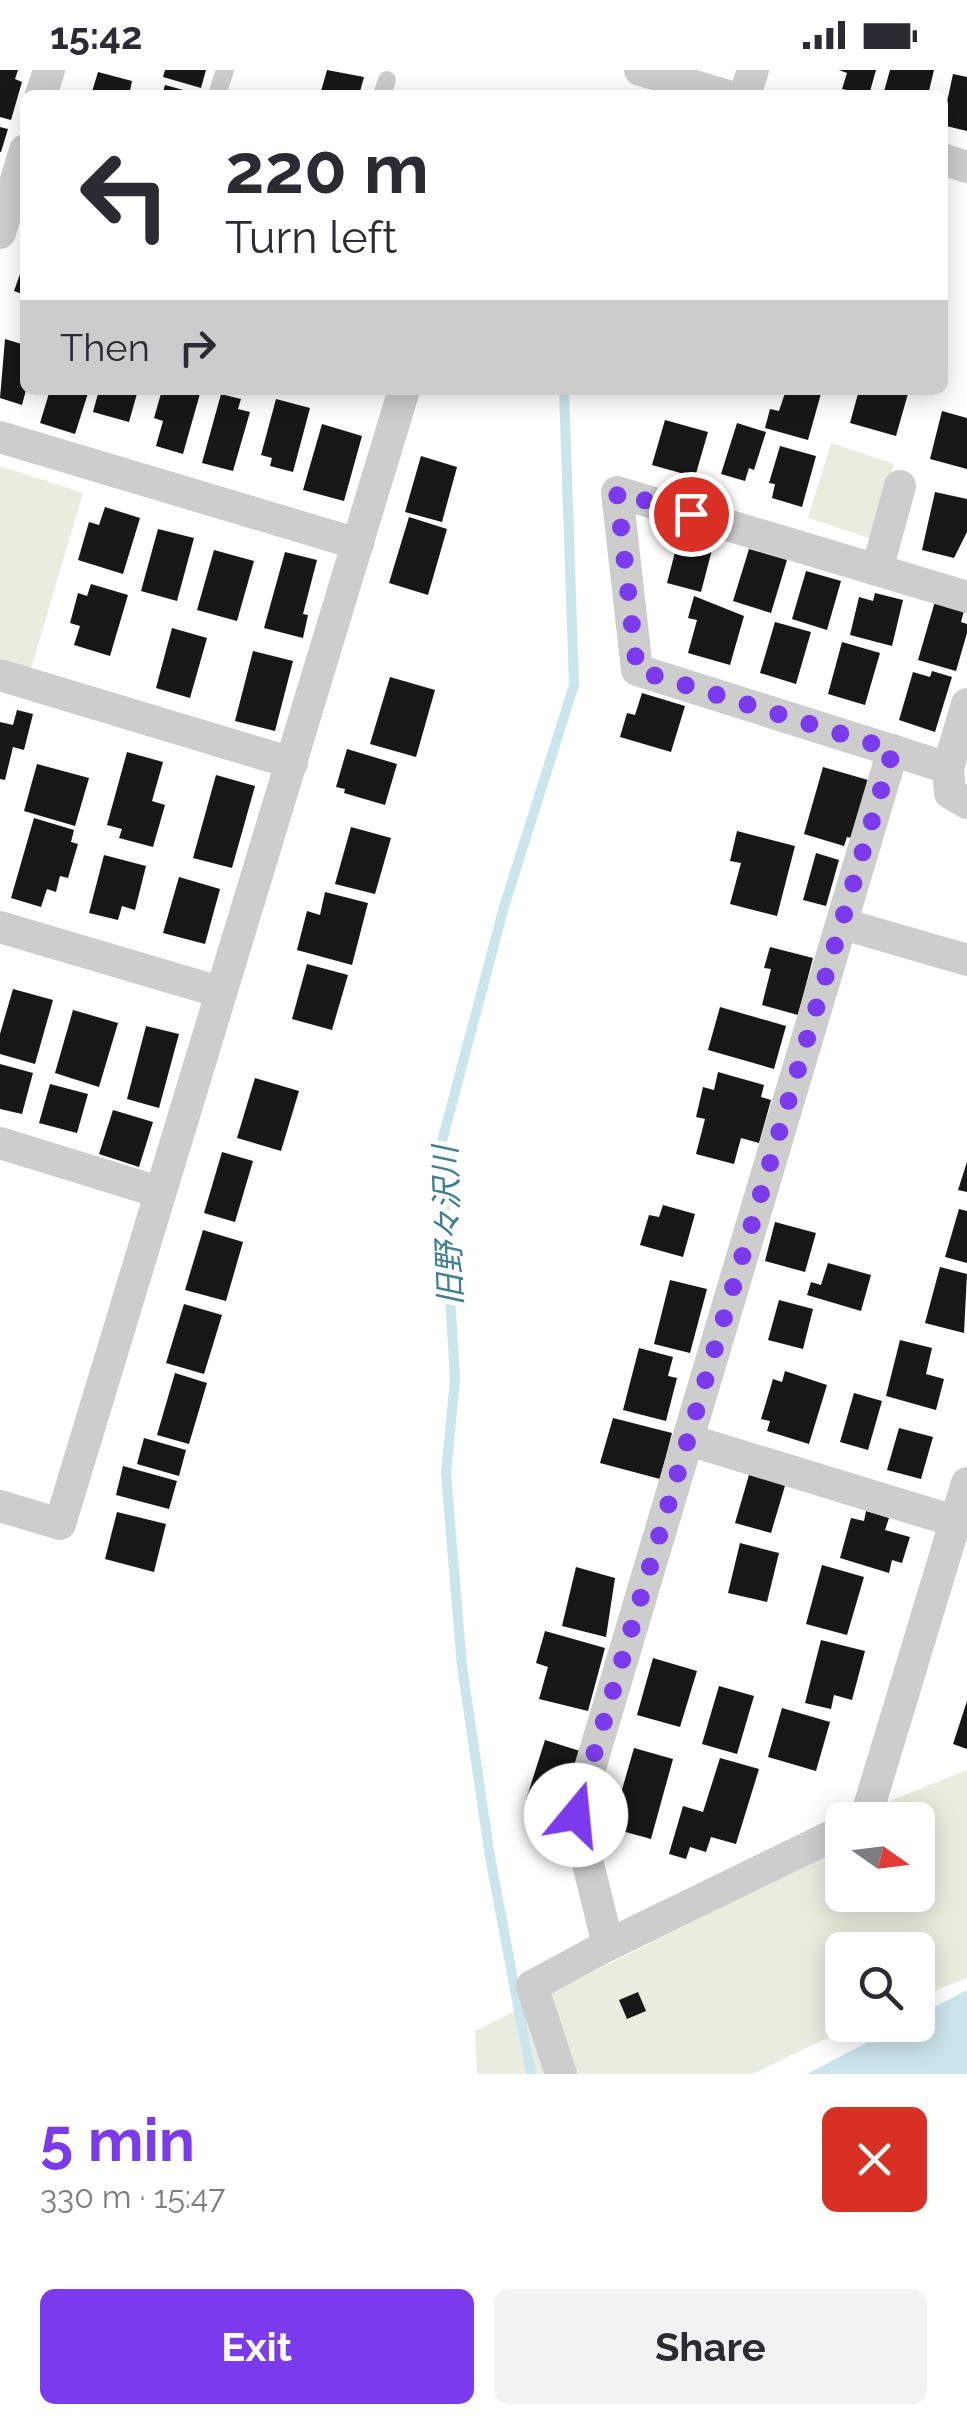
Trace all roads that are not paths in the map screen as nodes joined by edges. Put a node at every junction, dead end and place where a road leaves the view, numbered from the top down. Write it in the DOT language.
graph roads {
  1 [pos="645,71"];
  2 [pos="709,90"];
  3 [pos="16,173"];
  4 [pos="0,233"];
  5 [pos="403,395"];
  6 [pos="0,437"];
  7 [pos="900,486"];
  8 [pos="358,544"];
  9 [pos="877,570"];
  10 [pos="967,596"];
  11 [pos="0,675"];
  12 [pos="967,704"];
  13 [pos="893,750"];
  14 [pos="292,763"];
  15 [pos="948,768"];
  16 [pos="967,803"];
  17 [pos="843,924"];
  18 [pos="0,927"];
  19 [pos="967,960"];
  20 [pos="220,992"];
  21 [pos="0,1144"];
  22 [pos="159,1192"];
  23 [pos="688,1440"];
  24 [pos="967,1483"];
  25 [pos="0,1506"];
  26 [pos="961,1523"];
  27 [pos="871,1802"];
  28 [pos="825,1840"];
  29 [pos="608,1945"];
  30 [pos="561,2074"];
  1 -- 2 [label="street"];
  3 -- 4 [label="street"];
  5 -- 8 [label="street"];
  6 -- 8 [label="street"];
  7 -- 9 [label="street"];
  8 -- 14 [label="street"];
  9 -- 10 [label="street"];
  9 -- 13 [label="street"];
  11 -- 14 [label="street"];
  12 -- 15 [label="street"];
  13 -- 15 [label="street"];
  13 -- 17 [label="street"];
  14 -- 20 [label="street"];
  15 -- 16 [label="street"];
  17 -- 19 [label="street"];
  17 -- 23 [label="street"];
  18 -- 20 [label="street"];
  20 -- 22 [label="street"];
  21 -- 22 [label="street"];
  22 -- 25 [label="street"];
  23 -- 26 [label="street"];
  23 -- 29 [label="street"];
  24 -- 26 [label="street"];
  26 -- 27 [label="street"];
  28 -- 29 [label="street"];
  29 -- 30 [label="street"];
}
